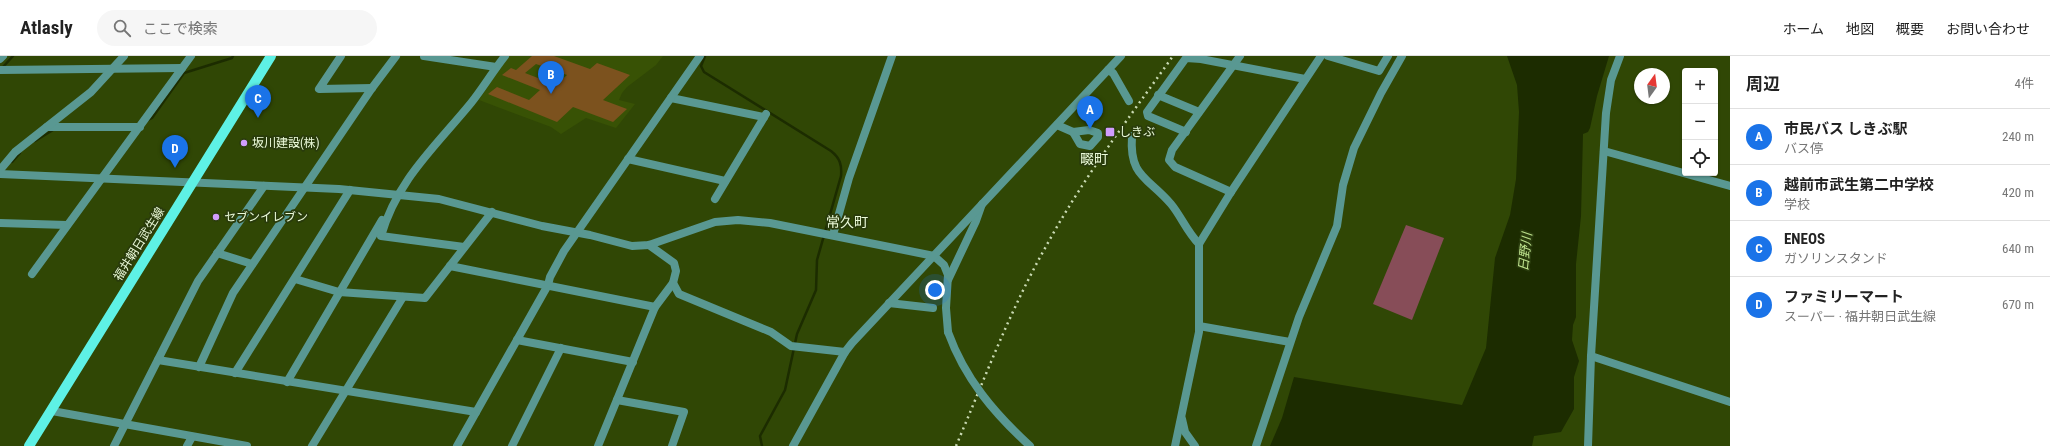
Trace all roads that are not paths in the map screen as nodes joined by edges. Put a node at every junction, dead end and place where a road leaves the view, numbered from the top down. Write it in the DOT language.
graph roads {
  1 [pos="3,56"];
  2 [pos="124,56"];
  3 [pos="191,56"];
  4 [pos="271,56"];
  5 [pos="341,56"];
  6 [pos="396,56"];
  7 [pos="424,56"];
  8 [pos="505,56"];
  9 [pos="700,56"];
  10 [pos="892,56"];
  11 [pos="1121,56"];
  12 [pos="1240,56"];
  13 [pos="1321,56"];
  14 [pos="1328,56"];
  15 [pos="1388,56"];
  16 [pos="1402,56"];
  17 [pos="1620,56"];
  18 [pos="1202,57"];
  19 [pos="0,60"];
  20 [pos="1234,65"];
  21 [pos="496,67"];
  22 [pos="182,68"];
  23 [pos="112,69"];
  24 [pos="0,70"];
  25 [pos="1108,70"];
  26 [pos="1305,79"];
  27 [pos="372,88"];
  28 [pos="1158,95"];
  29 [pos="671,98"];
  30 [pos="1129,101"];
  31 [pos="1199,112"];
  32 [pos="1057,125"];
  33 [pos="47,127"];
  34 [pos="140,127"];
  35 [pos="1073,132"];
  36 [pos="1186,132"];
  37 [pos="1132,136"];
  38 [pos="1604,151"];
  39 [pos="628,159"];
  40 [pos="0,170"];
  41 [pos="0,174"];
  42 [pos="102,179"];
  43 [pos="725,181"];
  44 [pos="192,184"];
  45 [pos="264,186"];
  46 [pos="1730,186"];
  47 [pos="303,188"];
  48 [pos="350,190"];
  49 [pos="1231,192"];
  50 [pos="398,195"];
  51 [pos="715,199"];
  52 [pos="982,203"];
  53 [pos="492,212"];
  54 [pos="386,214"];
  55 [pos="0,223"];
  56 [pos="67,225"];
  57 [pos="577,232"];
  58 [pos="832,235"];
  59 [pos="1199,244"];
  60 [pos="649,245"];
  61 [pos="464,247"];
  62 [pos="217,253"];
  63 [pos="934,256"];
  64 [pos="252,264"];
  65 [pos="450,266"];
  66 [pos="32,274"];
  67 [pos="295,279"];
  68 [pos="948,280"];
  69 [pos="673,283"];
  70 [pos="548,285"];
  71 [pos="339,292"];
  72 [pos="403,297"];
  73 [pos="889,303"];
  74 [pos="655,307"];
  75 [pos="933,308"];
  76 [pos="1199,326"];
  77 [pos="517,340"];
  78 [pos="1290,342"];
  79 [pos="561,348"];
  80 [pos="845,352"];
  81 [pos="1591,356"];
  82 [pos="158,360"];
  83 [pos="633,362"];
  84 [pos="198,367"];
  85 [pos="235,373"];
  86 [pos="288,382"];
  87 [pos="344,391"];
  88 [pos="617,400"];
  89 [pos="1730,402"];
  90 [pos="52,411"];
  91 [pos="476,412"];
  92 [pos="1181,417"];
  93 [pos="126,425"];
  94 [pos="192,437"];
  95 [pos="29,446"];
  96 [pos="114,446"];
  97 [pos="187,446"];
  98 [pos="247,446"];
  99 [pos="312,446"];
  100 [pos="457,446"];
  101 [pos="512,446"];
  102 [pos="598,446"];
  103 [pos="672,446"];
  104 [pos="793,446"];
  105 [pos="1030,446"];
  106 [pos="1175,446"];
  107 [pos="1195,446"];
  108 [pos="1256,446"];
  109 [pos="1588,446"];
  1 -- 19 [label="street"];
  2 -- 23 [label="street"];
  3 -- 22 [label="street"];
  4 -- 44 [label="main road, 福井朝日武生線"];
  5 -- 27 [label="street"];
  6 -- 27 [label="street"];
  7 -- 21 [label="street"];
  8 -- 21 [label="street"];
  9 -- 29 [label="street"];
  10 -- 58 [label="street"];
  11 -- 25 [label="street"];
  12 -- 20 [label="street"];
  13 -- 26 [label="street"];
  14 -- 15 [label="street"];
  16 -- 78 [label="street"];
  17 -- 38 [label="street"];
  18 -- 20 [label="street"];
  18 -- 28 [label="street"];
  20 -- 26 [label="street"];
  20 -- 31 [label="street"];
  21 -- 50 [label="street"];
  22 -- 23 [label="street"];
  22 -- 34 [label="street"];
  23 -- 24 [label="street"];
  23 -- 33 [label="street"];
  25 -- 30 [label="street"];
  25 -- 32 [label="street"];
  26 -- 49 [label="street"];
  27 -- 47 [label="street"];
  28 -- 31 [label="street"];
  28 -- 36 [label="street"];
  29 -- 39 [label="street"];
  29 -- 43 [label="street"];
  31 -- 36 [label="street"];
  32 -- 35 [label="street"];
  32 -- 52 [label="street"];
  33 -- 34 [label="street"];
  33 -- 40 [label="street"];
  34 -- 42 [label="street"];
  36 -- 49 [label="street"];
  37 -- 59 [label="street"];
  38 -- 46 [label="street"];
  38 -- 81 [label="street"];
  39 -- 43 [label="street"];
  39 -- 57 [label="street"];
  41 -- 42 [label="street"];
  42 -- 44 [label="street"];
  42 -- 56 [label="street"];
  43 -- 51 [label="street"];
  44 -- 45 [label="street"];
  44 -- 90 [label="main road, 福井朝日武生線"];
  45 -- 47 [label="street"];
  45 -- 62 [label="street"];
  47 -- 48 [label="street"];
  47 -- 64 [label="street"];
  48 -- 50 [label="street"];
  48 -- 67 [label="street"];
  49 -- 59 [label="street"];
  50 -- 53 [label="street"];
  50 -- 54 [label="street"];
  52 -- 63 [label="street"];
  52 -- 68 [label="street"];
  53 -- 57 [label="street"];
  53 -- 61 [label="street"];
  54 -- 61 [label="street"];
  54 -- 71 [label="street"];
  55 -- 56 [label="street"];
  56 -- 66 [label="street"];
  57 -- 60 [label="street"];
  57 -- 70 [label="street"];
  58 -- 60 [label="street"];
  58 -- 63 [label="street"];
  59 -- 76 [label="street"];
  60 -- 69 [label="street"];
  61 -- 65 [label="street"];
  62 -- 64 [label="street"];
  62 -- 82 [label="street"];
  63 -- 68 [label="street"];
  63 -- 73 [label="street"];
  64 -- 84 [label="street"];
  65 -- 70 [label="street"];
  65 -- 72 [label="street"];
  67 -- 71 [label="street"];
  67 -- 85 [label="street"];
  68 -- 105 [label="street, bridge"];
  69 -- 74 [label="street"];
  69 -- 80 [label="street"];
  70 -- 74 [label="street"];
  70 -- 77 [label="street"];
  71 -- 72 [label="street"];
  71 -- 86 [label="street"];
  72 -- 87 [label="street"];
  73 -- 75 [label="street"];
  73 -- 80 [label="street"];
  74 -- 83 [label="street"];
  76 -- 78 [label="street"];
  76 -- 92 [label="street"];
  77 -- 79 [label="street"];
  77 -- 91 [label="street"];
  78 -- 108 [label="street"];
  79 -- 83 [label="street"];
  79 -- 101 [label="street"];
  80 -- 104 [label="street"];
  81 -- 89 [label="street"];
  81 -- 109 [label="street"];
  82 -- 84 [label="street"];
  82 -- 93 [label="street"];
  83 -- 88 [label="street"];
  84 -- 85 [label="street"];
  85 -- 86 [label="street"];
  86 -- 87 [label="street"];
  87 -- 91 [label="street"];
  87 -- 99 [label="street"];
  88 -- 102 [label="street"];
  88 -- 103 [label="street"];
  90 -- 93 [label="street"];
  90 -- 95 [label="main road, 福井朝日武生線"];
  91 -- 100 [label="street"];
  92 -- 106 [label="street"];
  92 -- 107 [label="street"];
  93 -- 94 [label="street"];
  93 -- 96 [label="street"];
  94 -- 97 [label="street"];
  94 -- 98 [label="street"];
}
